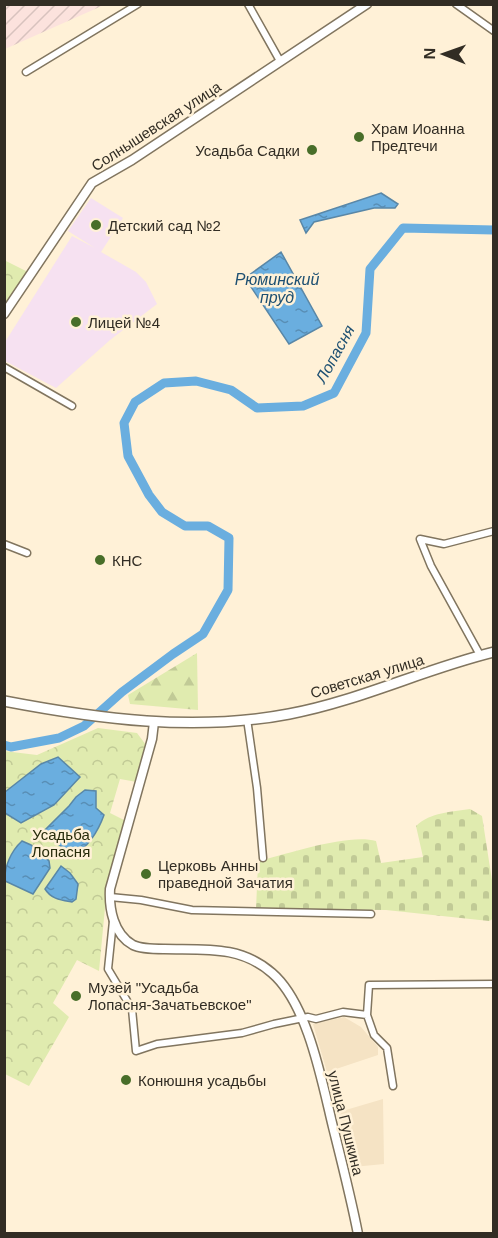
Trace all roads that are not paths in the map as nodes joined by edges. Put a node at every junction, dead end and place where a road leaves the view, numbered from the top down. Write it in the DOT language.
graph roads {
  1 [pos="138,4"];
  2 [pos="248,4"];
  3 [pos="367,4"];
  4 [pos="456,4"];
  5 [pos="494,31"];
  6 [pos="280,61"];
  7 [pos="26,72"];
  8 [pos="4,314"];
  9 [pos="4,367"];
  10 [pos="72,406"];
  11 [pos="494,531"];
  12 [pos="4,544"];
  13 [pos="27,553"];
  14 [pos="494,652"];
  15 [pos="480,656"];
  16 [pos="4,701"];
  17 [pos="247,719"];
  18 [pos="154,722"];
  19 [pos="262,858"];
  20 [pos="110,897"];
  21 [pos="371,914"];
  22 [pos="114,920"];
  23 [pos="494,984"];
  24 [pos="366,1015"];
  25 [pos="303,1019"];
  26 [pos="393,1086"];
  27 [pos="358,1233"];
  1 -- 7 [label="street"];
  2 -- 6 [label="street"];
  3 -- 6 [label="main road, Солнышевская улица"];
  4 -- 5 [label="street"];
  6 -- 8 [label="main road, Солнышевская улица"];
  9 -- 10 [label="street"];
  11 -- 15 [label="street"];
  12 -- 13 [label="street"];
  14 -- 15 [label="main road, Советская улица"];
  15 -- 17 [label="main road, Советская улица"];
  16 -- 18 [label="main road, Советская улица"];
  17 -- 18 [label="main road, Советская улица"];
  17 -- 19 [label="street"];
  18 -- 20 [label="main road, улица Пушкина"];
  20 -- 21 [label="street"];
  20 -- 22 [label="main road, улица Пушкина"];
  22 -- 25 [label="main road, улица Пушкина"];
  22 -- 25 [label="street"];
  23 -- 24 [label="street"];
  24 -- 25 [label="street"];
  24 -- 26 [label="street"];
  25 -- 27 [label="main road, улица Пушкина"];
}
